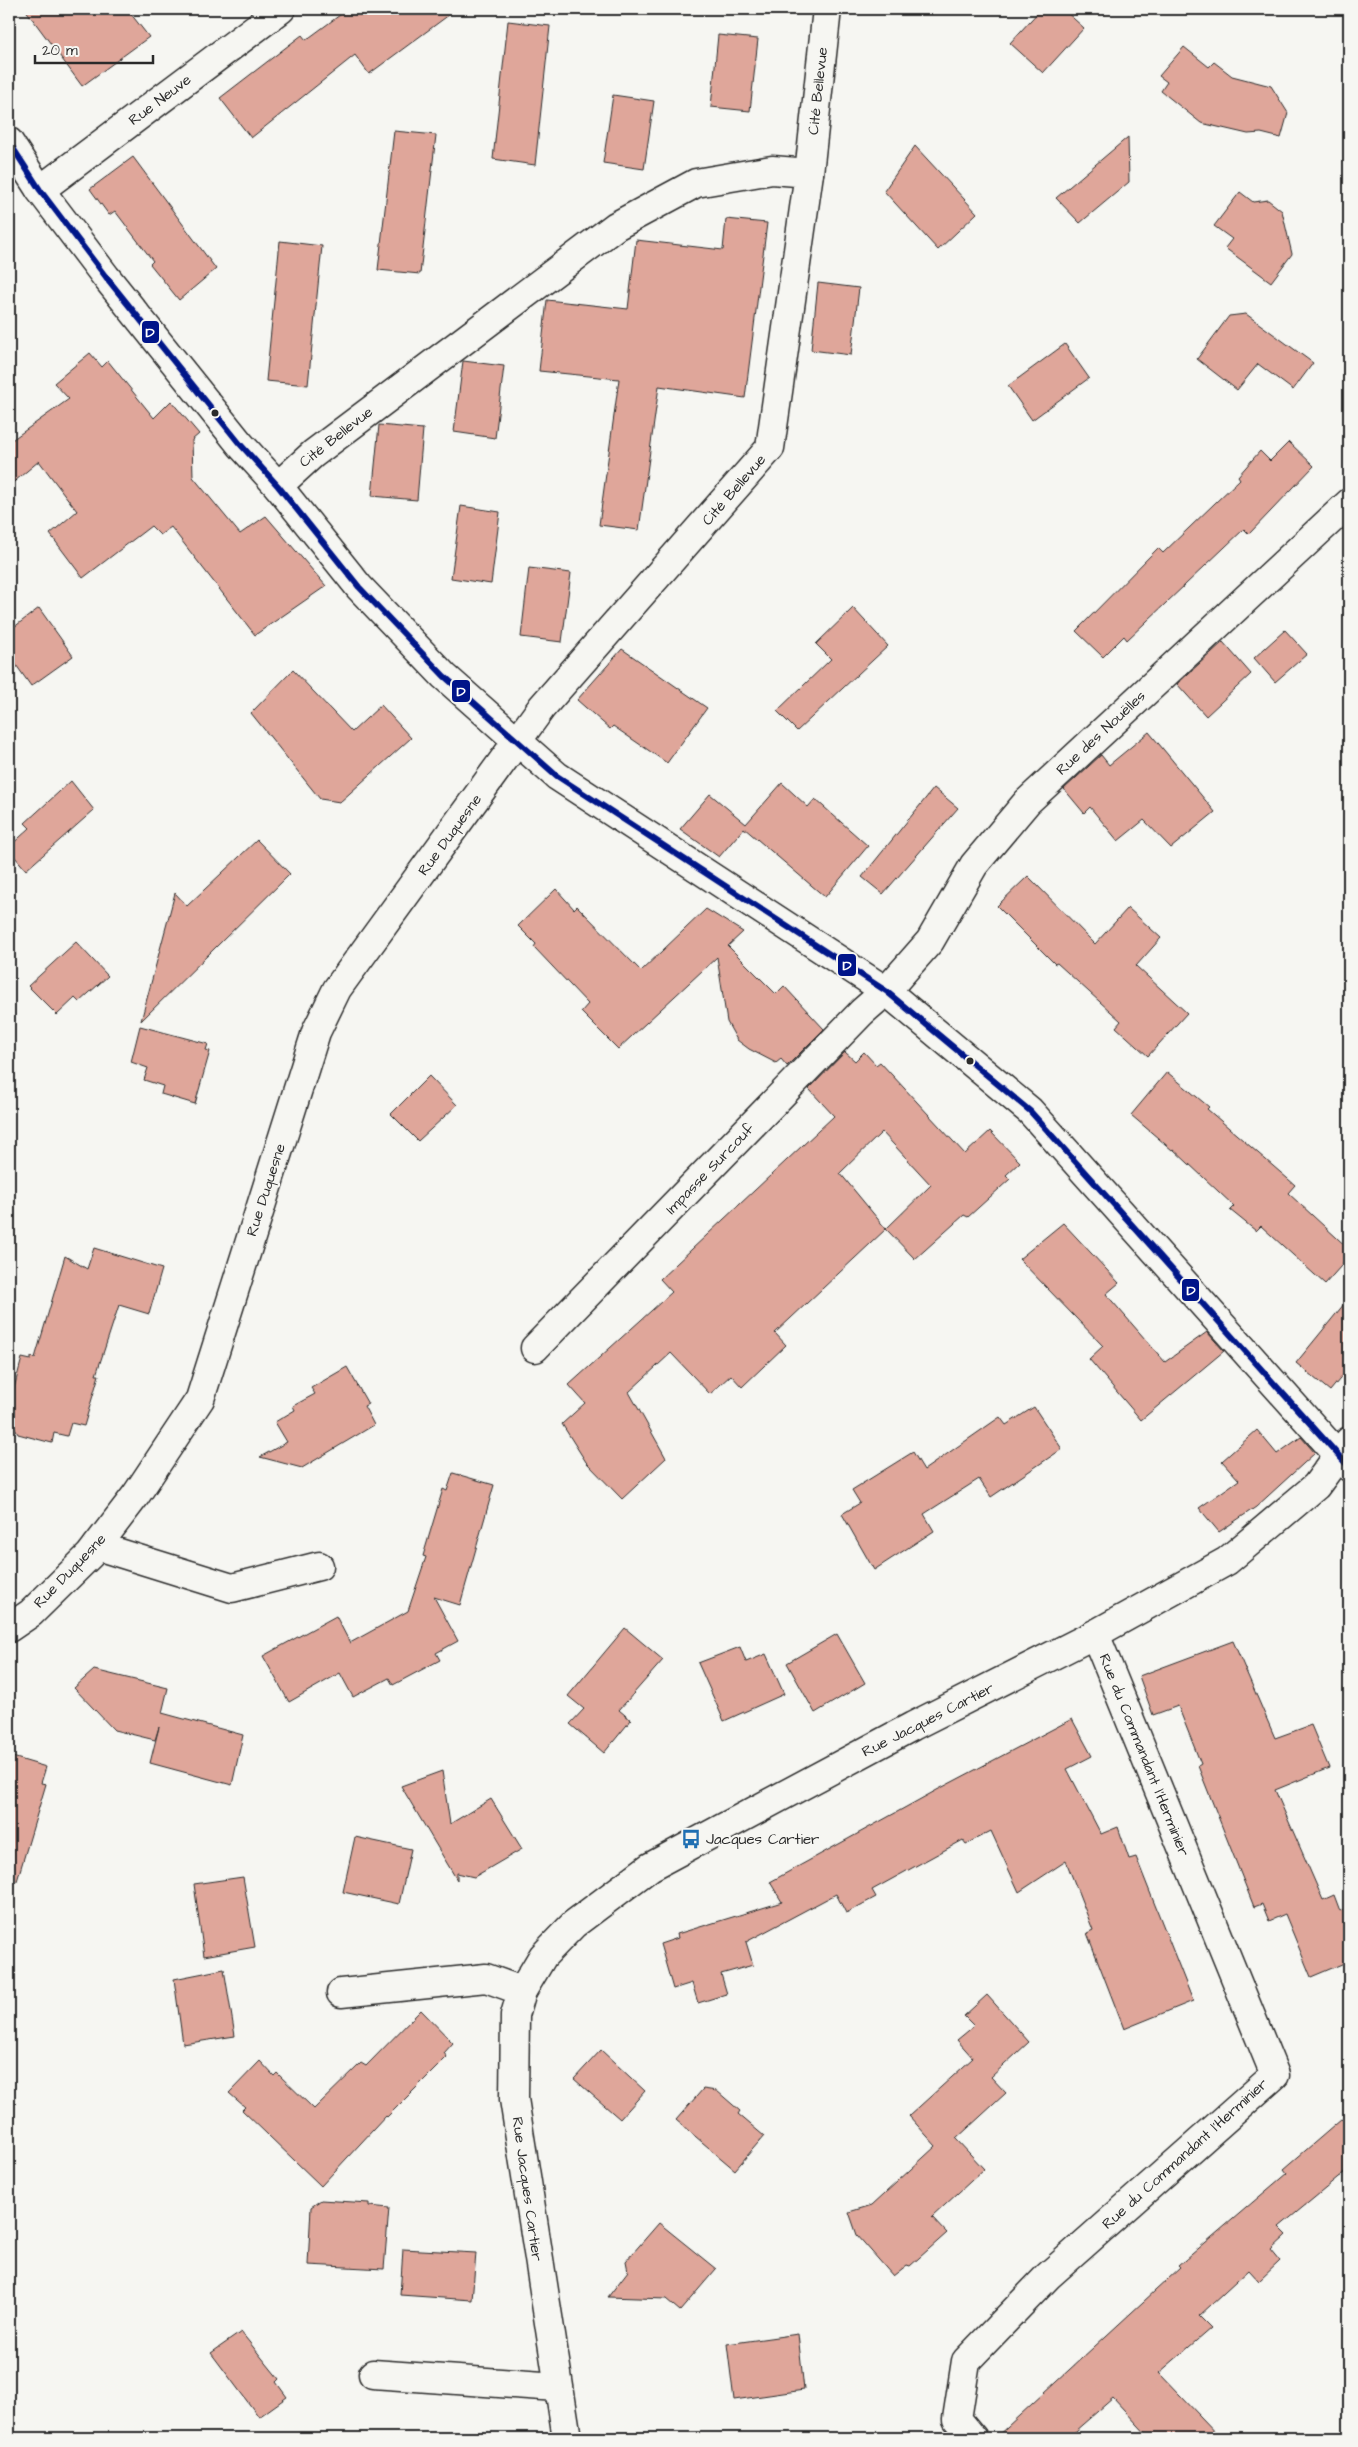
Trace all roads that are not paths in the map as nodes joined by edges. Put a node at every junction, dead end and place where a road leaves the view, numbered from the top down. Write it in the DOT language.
graph roads {
  1 [pos="280,9"];
  2 [pos="827,9"];
  3 [pos="9,142"];
  4 [pos="809,173"];
  5 [pos="40,190"];
  6 [pos="278,486"];
  7 [pos="1349,503"];
  8 [pos="517,742"];
  9 [pos="886,991"];
  10 [pos="535,1348"];
  11 [pos="1346,1454"];
  12 [pos="98,1546"];
  13 [pos="319,1566"];
  14 [pos="9,1628"];
  15 [pos="1095,1634"];
  16 [pos="522,1991"];
  17 [pos="341,1993"];
  18 [pos="373,2374"];
  19 [pos="557,2387"];
  20 [pos="567,2438"];
  21 [pos="973,2438"];
  1 -- 5 [label="street, Rue Neuve"];
  2 -- 4 [label="street, Cité Bellevue"];
  3 -- 5 [label="street"];
  4 -- 6 [label="street, Cité Bellevue"];
  4 -- 8 [label="street, Cité Bellevue"];
  5 -- 6 [label="street"];
  6 -- 8 [label="street"];
  7 -- 9 [label="street, Rue des Nouëlles"];
  8 -- 9 [label="street"];
  8 -- 12 [label="street, Rue Duquesne"];
  9 -- 10 [label="street, Impasse Surcouf"];
  9 -- 11 [label="street"];
  11 -- 15 [label="street, Rue Jacques Cartier"];
  12 -- 13 [label="street"];
  12 -- 14 [label="street, Rue Duquesne"];
  15 -- 16 [label="street, Rue Jacques Cartier"];
  15 -- 21 [label="street, Rue du Commandant l'Herminier"];
  16 -- 17 [label="street"];
  16 -- 19 [label="street, Rue Jacques Cartier"];
  18 -- 19 [label="street"];
  19 -- 20 [label="street, Rue Jacques Cartier"];
}
